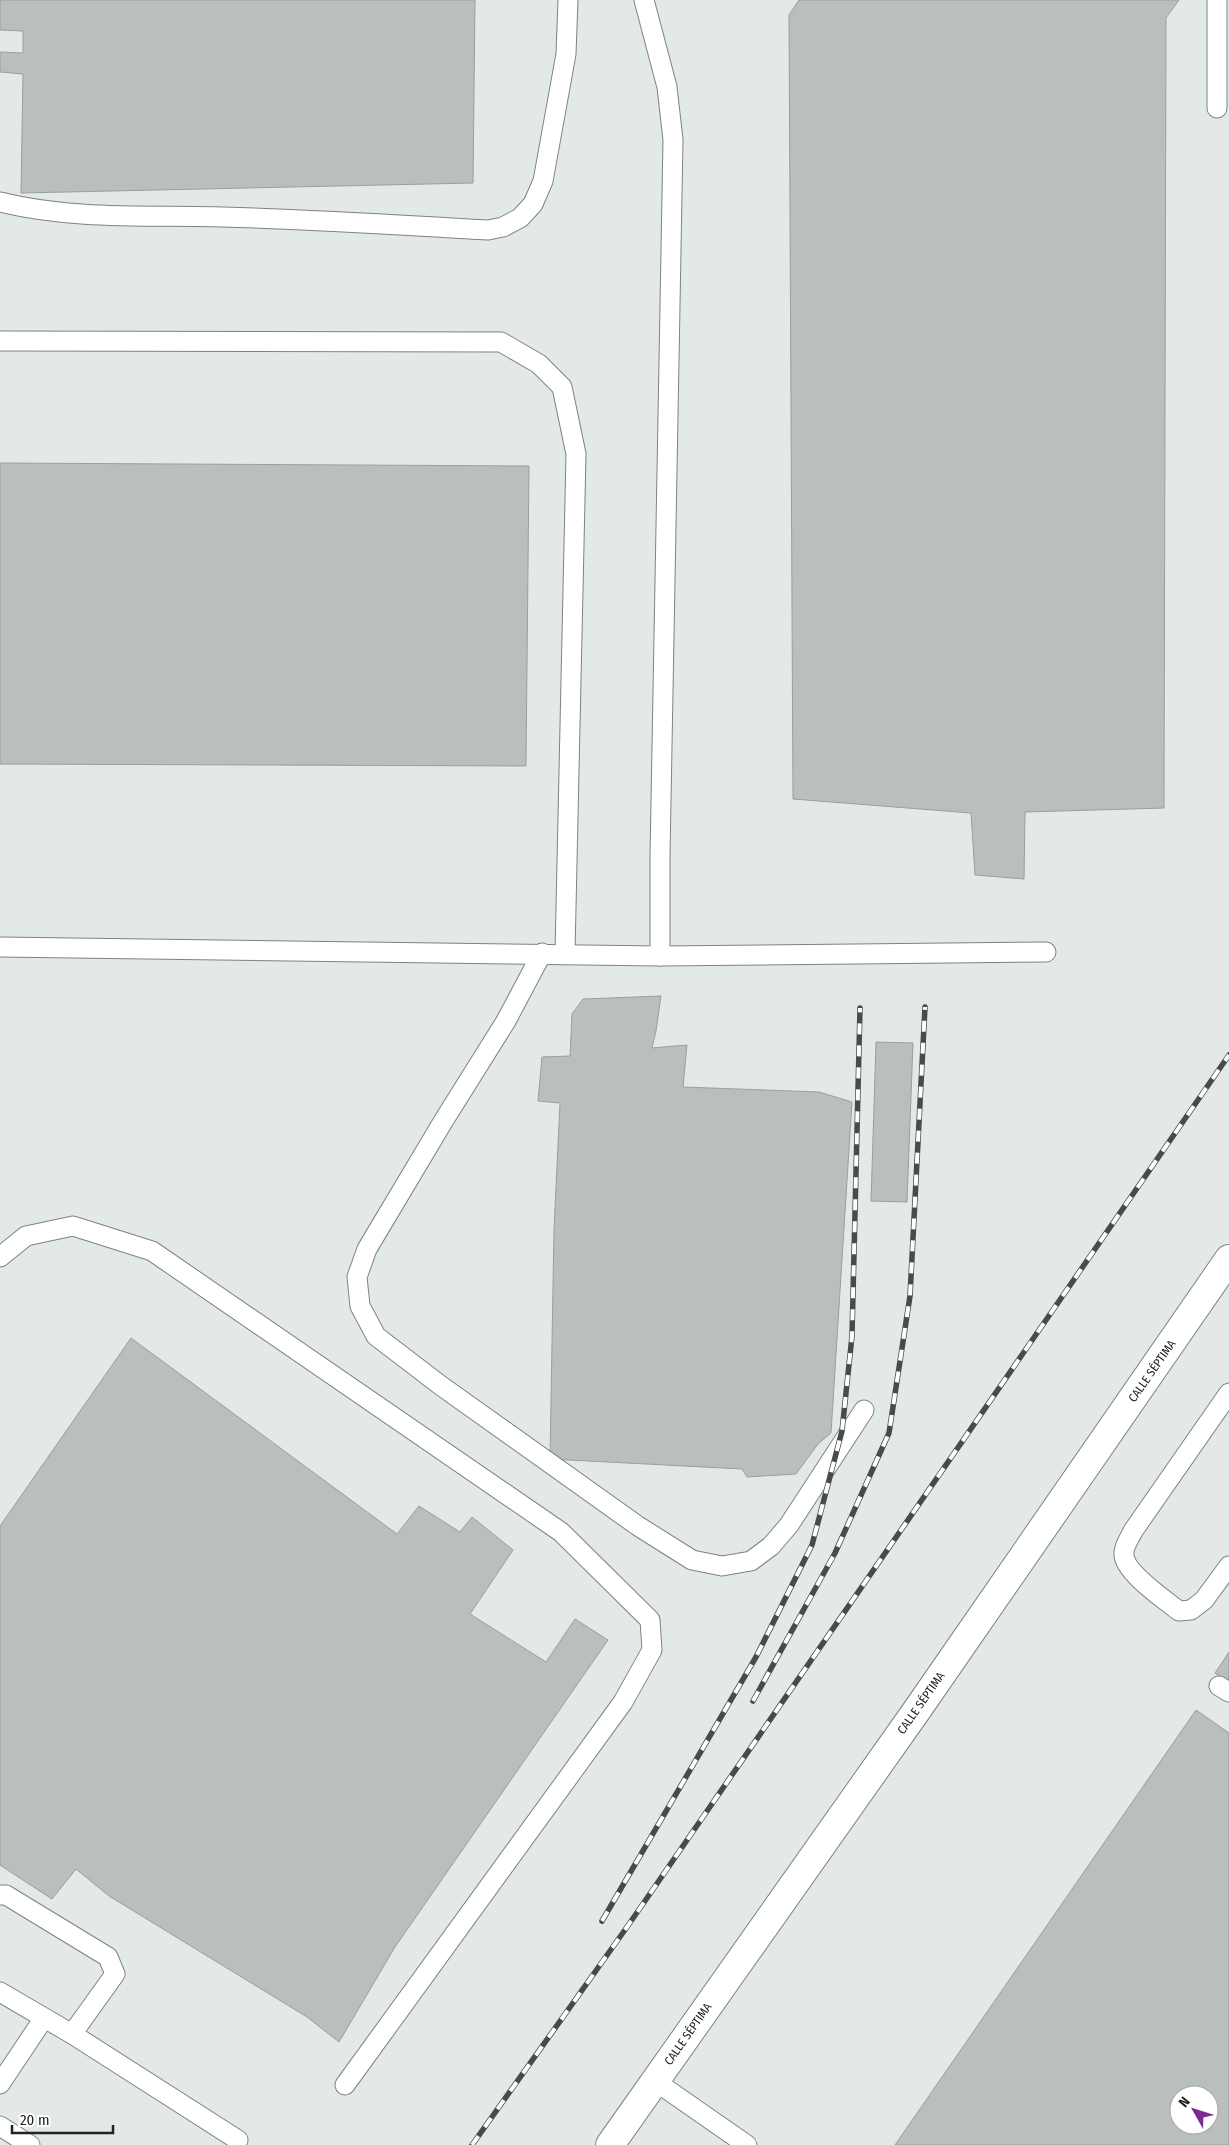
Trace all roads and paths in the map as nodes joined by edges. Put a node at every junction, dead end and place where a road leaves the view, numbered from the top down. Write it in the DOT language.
graph roads {
  1 [pos="568,0"];
  2 [pos="644,0"];
  3 [pos="1217,0"];
  4 [pos="1217,108"];
  5 [pos="0,202"];
  6 [pos="0,341"];
  7 [pos="0,947"];
  8 [pos="1046,952"];
  9 [pos="542,953"];
  10 [pos="565,953"];
  11 [pos="660,956"];
  12 [pos="0,1257"];
  13 [pos="1229,1259"];
  14 [pos="1229,1393"];
  15 [pos="864,1410"];
  16 [pos="1229,1566"];
  17 [pos="0,1895"];
  18 [pos="0,1992"];
  19 [pos="44,2018"];
  20 [pos="72,2034"];
  21 [pos="655,2081"];
  22 [pos="0,2084"];
  23 [pos="345,2085"];
  24 [pos="0,2126"];
  25 [pos="238,2140"];
  26 [pos="30,2145"];
  27 [pos="610,2145"];
  28 [pos="747,2145"];
  1 -- 5 [label="lane"];
  2 -- 11 [label="lane"];
  3 -- 4 [label="lane"];
  6 -- 10 [label="lane"];
  7 -- 9 [label="lane"];
  8 -- 11 [label="lane"];
  9 -- 10 [label="lane"];
  9 -- 15 [label="lane"];
  10 -- 11 [label="lane"];
  12 -- 23 [label="lane"];
  13 -- 21 [label="street, CALLE SÉPTIMA"];
  14 -- 16 [label="lane"];
  17 -- 20 [label="lane"];
  18 -- 19 [label="lane"];
  19 -- 20 [label="lane"];
  19 -- 22 [label="lane"];
  20 -- 25 [label="lane"];
  21 -- 27 [label="street, CALLE SÉPTIMA"];
  21 -- 28 [label="lane"];
  24 -- 26 [label="lane"];
}
